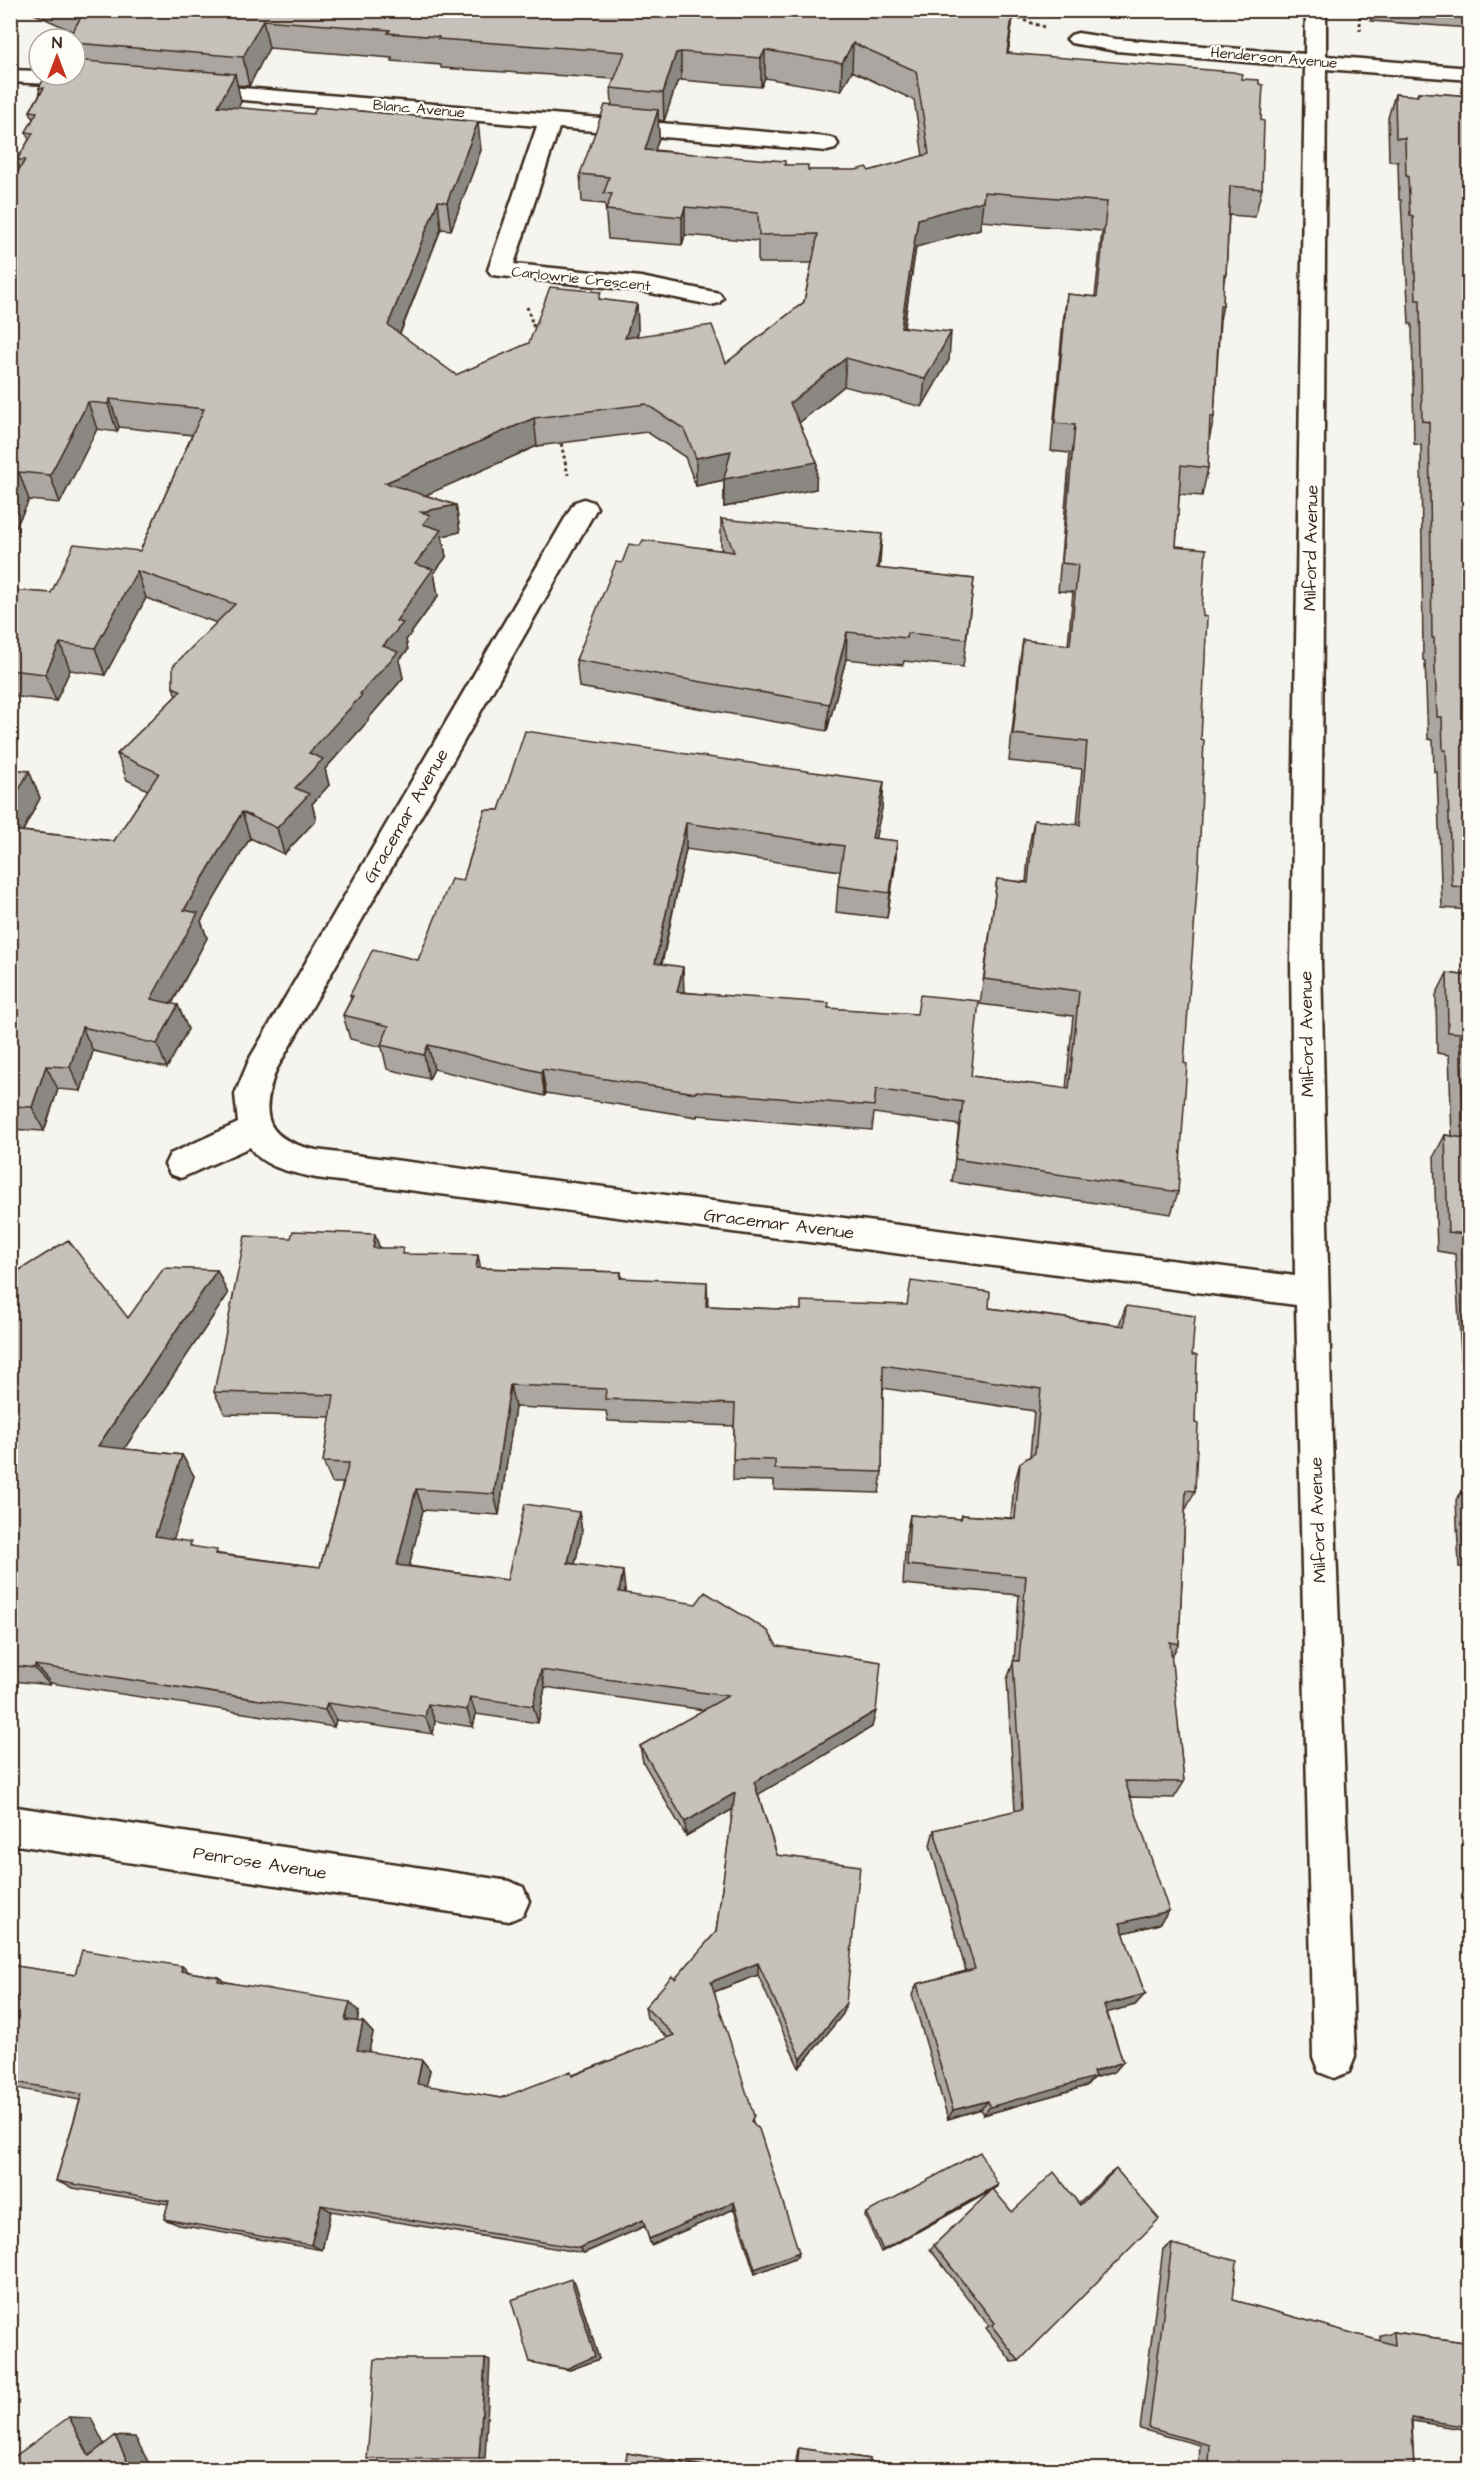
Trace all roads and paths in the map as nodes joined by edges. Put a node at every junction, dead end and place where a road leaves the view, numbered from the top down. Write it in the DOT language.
graph roads {
  1 [pos="1004,10"];
  2 [pos="1316,10"];
  3 [pos="1078,39"];
  4 [pos="1316,61"];
  5 [pos="1470,74"];
  6 [pos="10,76"];
  7 [pos="111,82"];
  8 [pos="171,88"];
  9 [pos="550,121"];
  10 [pos="827,144"];
  11 [pos="501,270"];
  12 [pos="711,298"];
  13 [pos="537,341"];
  14 [pos="558,430"];
  15 [pos="584,508"];
  16 [pos="257,1129"];
  17 [pos="181,1164"];
  18 [pos="1313,1293"];
  19 [pos="10,1825"];
  20 [pos="509,1900"];
  21 [pos="1334,2057"];
  1 -- 3 [label="path"];
  2 -- 4 [label="street, Milford Avenue"];
  3 -- 4 [label="street, Henderson Avenue"];
  4 -- 5 [label="street, Henderson Avenue"];
  4 -- 18 [label="street, Milford Avenue"];
  6 -- 7 [label="street"];
  8 -- 9 [label="street, Blanc Avenue"];
  9 -- 10 [label="street, Blanc Avenue"];
  9 -- 11 [label="street, Carlowrie Crescent"];
  11 -- 12 [label="street, Carlowrie Crescent"];
  11 -- 13 [label="path"];
  14 -- 15 [label="path"];
  15 -- 16 [label="street, Gracemar Avenue"];
  16 -- 17 [label="street"];
  16 -- 18 [label="street, Gracemar Avenue"];
  18 -- 21 [label="street, Milford Avenue"];
  19 -- 20 [label="street, Penrose Avenue"];
}
